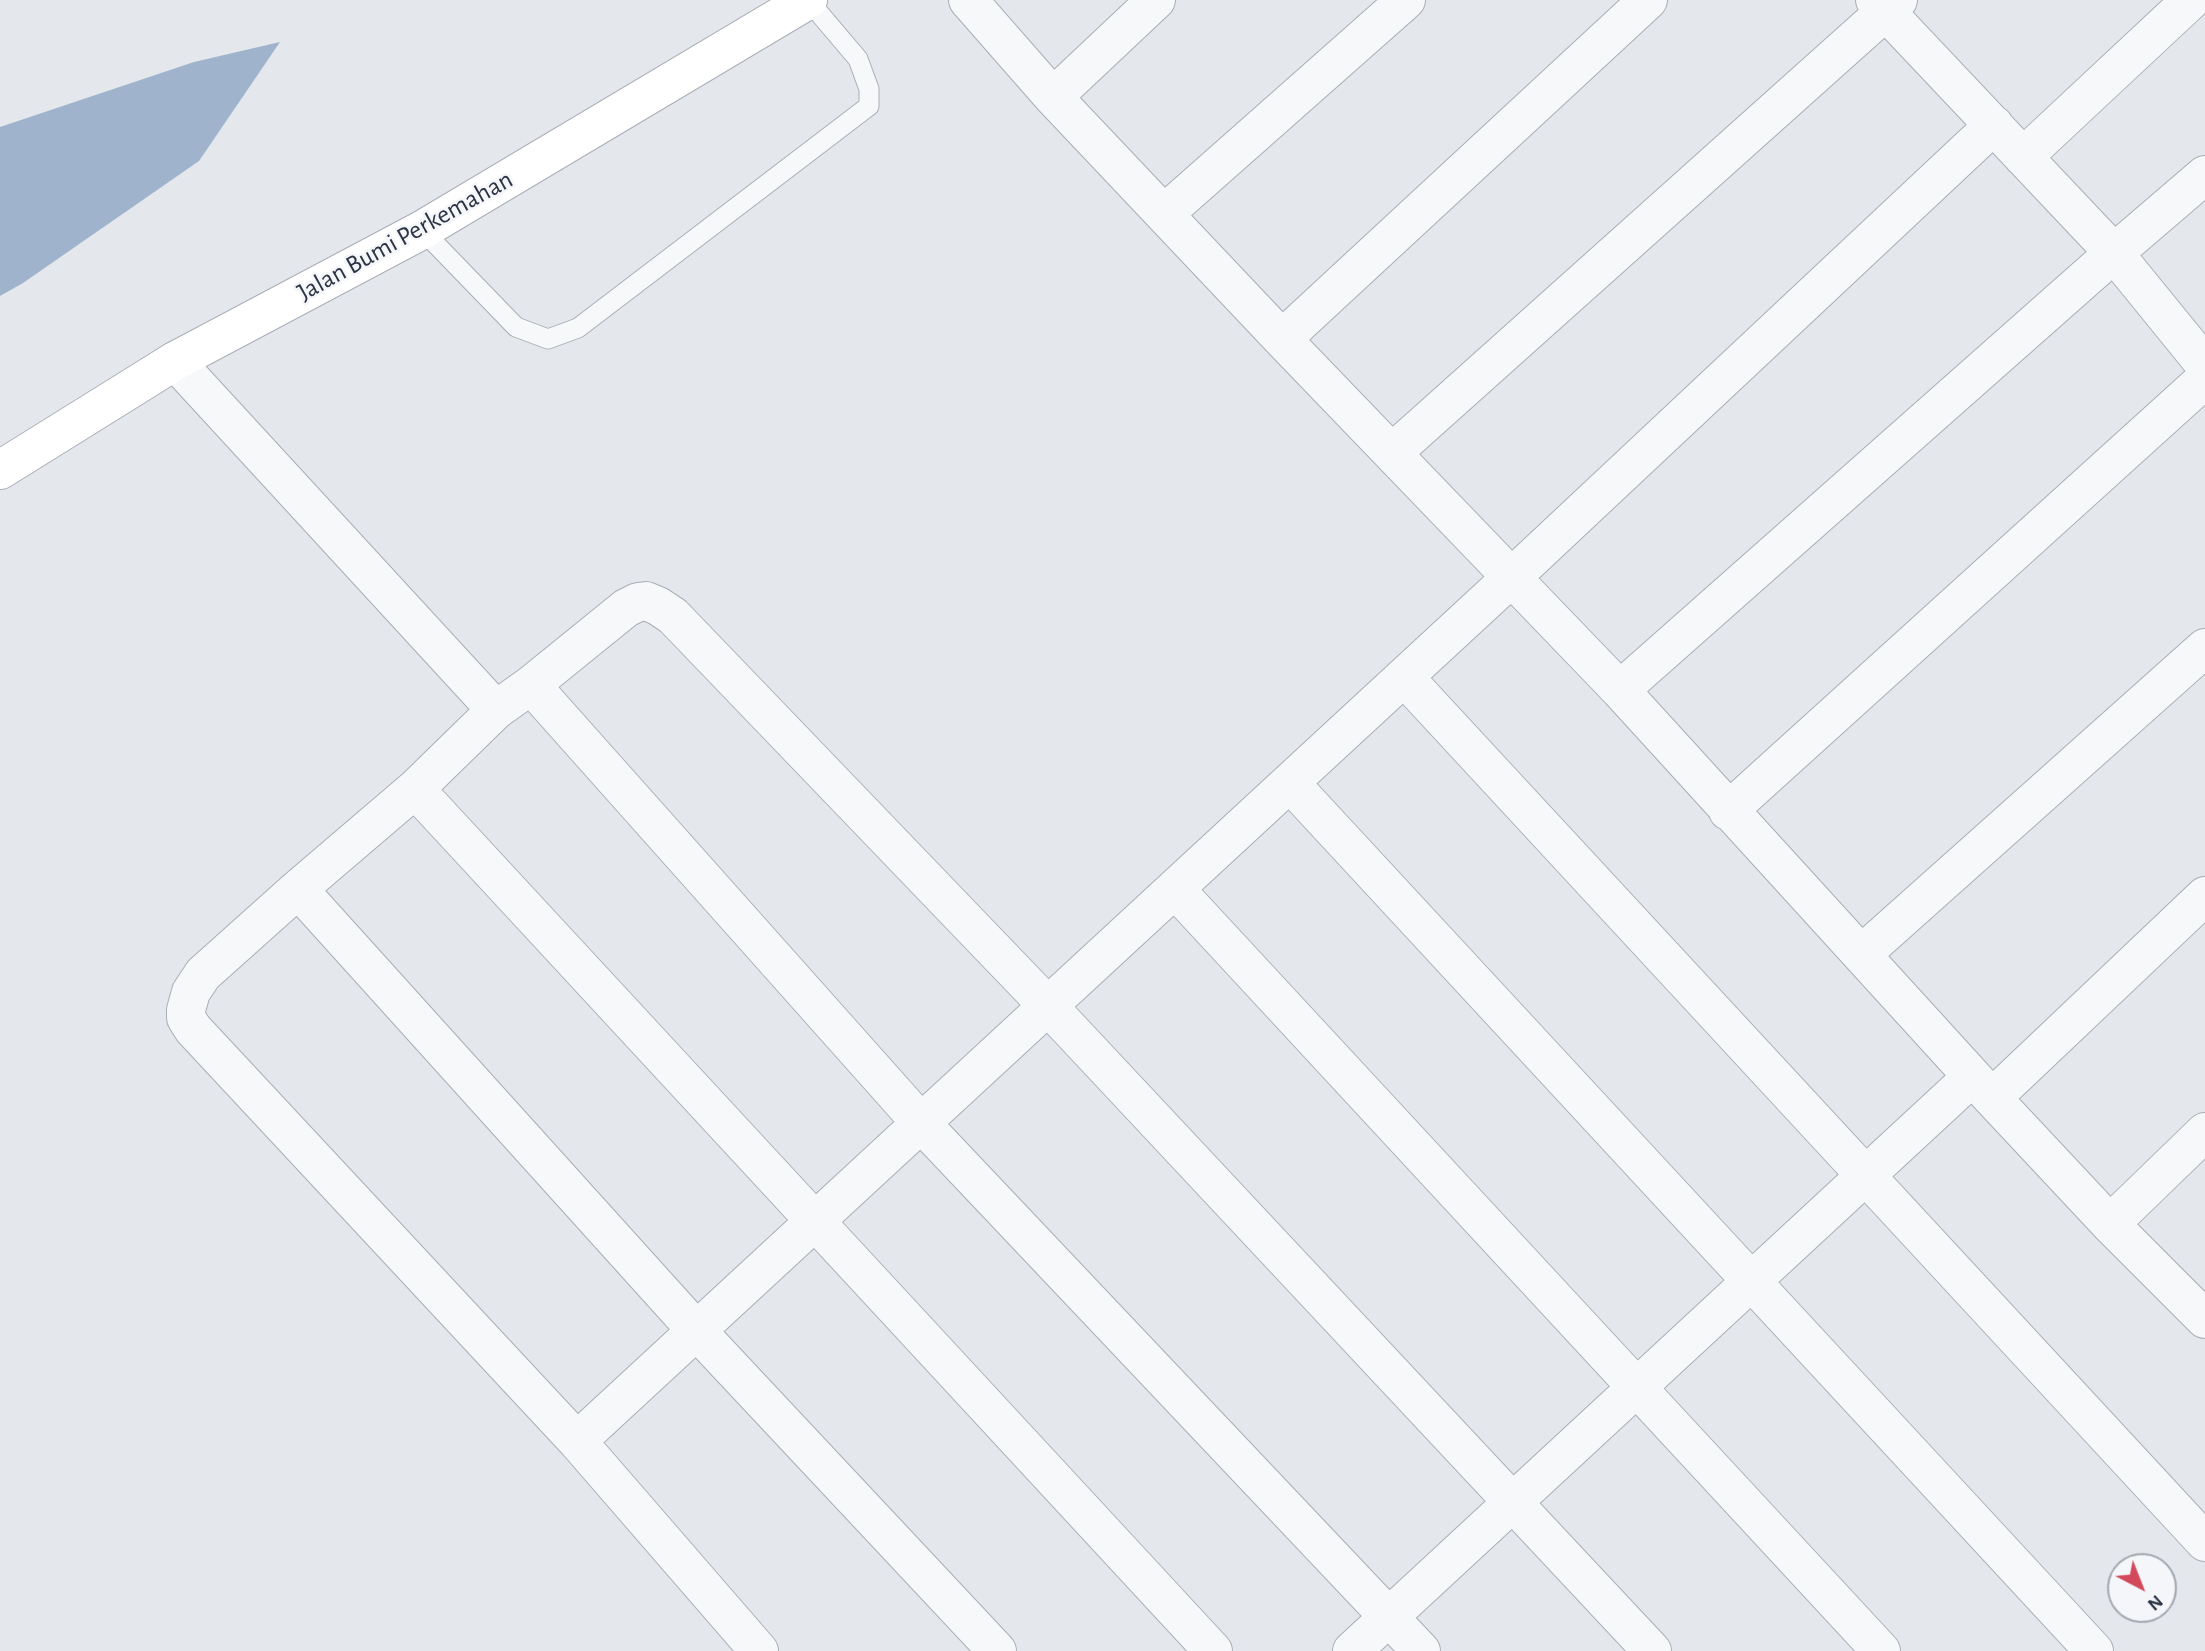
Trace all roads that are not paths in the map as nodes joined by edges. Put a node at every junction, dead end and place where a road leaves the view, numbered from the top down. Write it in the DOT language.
graph roads {
  1 [pos="808,0"];
  2 [pos="968,0"];
  3 [pos="1156,0"];
  4 [pos="1406,0"];
  5 [pos="1648,0"];
  6 [pos="2191,0"];
  7 [pos="1886,3"];
  8 [pos="1053,97"];
  9 [pos="1994,125"];
  10 [pos="2023,157"];
  11 [pos="2205,175"];
  12 [pos="1164,214"];
  13 [pos="422,230"];
  14 [pos="2113,253"];
  15 [pos="1282,339"];
  16 [pos="176,361"];
  17 [pos="2205,365"];
  18 [pos="2205,379"];
  19 [pos="1392,453"];
  20 [pos="0,470"];
  21 [pos="1512,577"];
  22 [pos="2205,648"];
  23 [pos="1404,677"];
  24 [pos="531,685"];
  25 [pos="1620,690"];
  26 [pos="496,710"];
  27 [pos="1290,783"];
  28 [pos="415,789"];
  29 [pos="1728,811"];
  30 [pos="1175,888"];
  31 [pos="298,889"];
  32 [pos="2205,896"];
  33 [pos="1862,954"];
  34 [pos="1048,1006"];
  35 [pos="1982,1088"];
  36 [pos="922,1124"];
  37 [pos="2205,1132"];
  38 [pos="1866,1176"];
  39 [pos="816,1221"];
  40 [pos="2110,1224"];
  41 [pos="1752,1282"];
  42 [pos="2205,1319"];
  43 [pos="697,1331"];
  44 [pos="1637,1388"];
  45 [pos="578,1441"];
  46 [pos="1514,1502"];
  47 [pos="2205,1542"];
  48 [pos="1389,1617"];
  49 [pos="760,1651"];
  50 [pos="997,1651"];
  51 [pos="1213,1651"];
  52 [pos="1352,1651"];
  53 [pos="1421,1651"];
  54 [pos="1652,1651"];
  55 [pos="1881,1651"];
  56 [pos="2094,1651"];
  1 -- 13 [label="street, Jalan Bumi Perkemahan"];
  1 -- 13 [label="lane"];
  2 -- 8 [label="street"];
  3 -- 8 [label="street"];
  4 -- 12 [label="street"];
  5 -- 15 [label="street"];
  6 -- 10 [label="street"];
  7 -- 9 [label="street"];
  7 -- 19 [label="street"];
  8 -- 12 [label="street"];
  9 -- 10 [label="street"];
  9 -- 21 [label="street"];
  10 -- 14 [label="street"];
  11 -- 14 [label="street"];
  12 -- 15 [label="street"];
  13 -- 16 [label="street, Jalan Bumi Perkemahan"];
  14 -- 17 [label="street"];
  14 -- 25 [label="street"];
  15 -- 19 [label="street"];
  16 -- 20 [label="street, Jalan Bumi Perkemahan"];
  16 -- 26 [label="street"];
  18 -- 29 [label="street"];
  19 -- 21 [label="street"];
  21 -- 23 [label="street"];
  21 -- 25 [label="street"];
  22 -- 33 [label="street"];
  23 -- 27 [label="street"];
  23 -- 38 [label="street"];
  24 -- 26 [label="street"];
  24 -- 34 [label="street"];
  24 -- 36 [label="street"];
  25 -- 29 [label="street"];
  26 -- 28 [label="street"];
  27 -- 30 [label="street"];
  27 -- 41 [label="street"];
  28 -- 31 [label="street"];
  28 -- 39 [label="street"];
  29 -- 33 [label="street"];
  30 -- 34 [label="street"];
  30 -- 44 [label="street"];
  31 -- 43 [label="street"];
  31 -- 45 [label="street"];
  32 -- 35 [label="street"];
  33 -- 35 [label="street"];
  34 -- 36 [label="street"];
  34 -- 46 [label="street"];
  35 -- 38 [label="street"];
  35 -- 40 [label="street"];
  36 -- 39 [label="street"];
  36 -- 48 [label="street"];
  37 -- 40 [label="street"];
  38 -- 41 [label="street"];
  38 -- 47 [label="street"];
  39 -- 43 [label="street"];
  39 -- 51 [label="street"];
  40 -- 42 [label="street"];
  41 -- 44 [label="street"];
  41 -- 56 [label="street"];
  43 -- 45 [label="street"];
  43 -- 50 [label="street"];
  44 -- 46 [label="street"];
  44 -- 55 [label="street"];
  45 -- 49 [label="street"];
  46 -- 48 [label="street"];
  46 -- 54 [label="street"];
  48 -- 52 [label="street"];
  48 -- 53 [label="street"];
}
